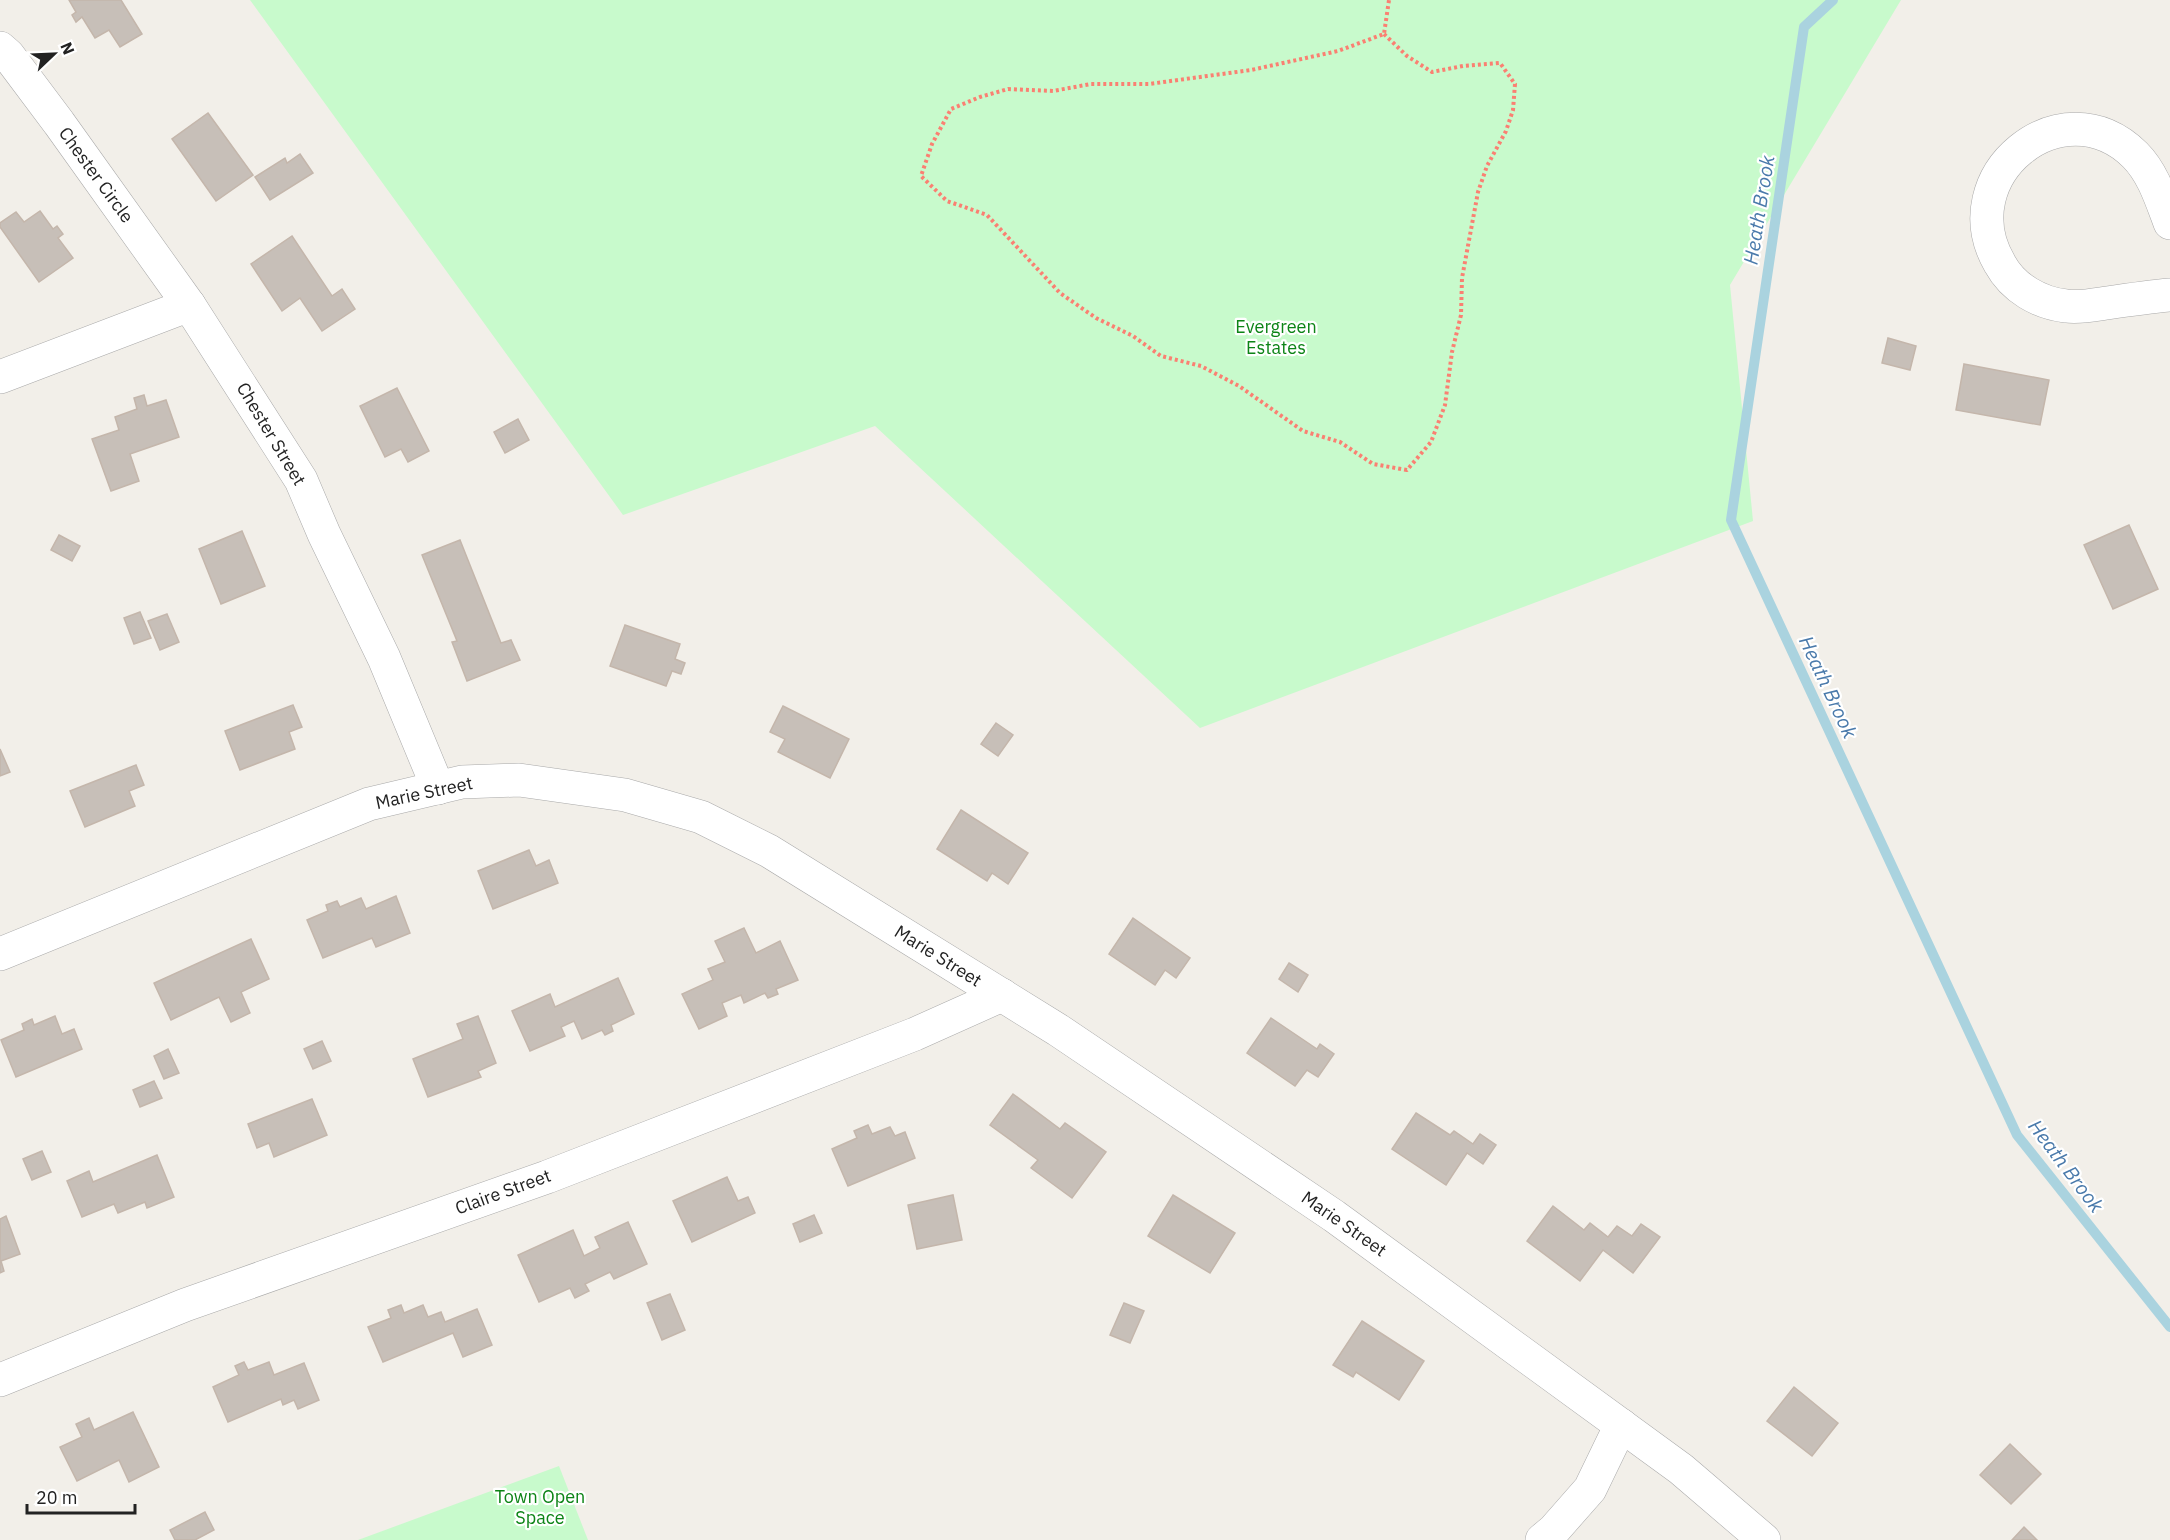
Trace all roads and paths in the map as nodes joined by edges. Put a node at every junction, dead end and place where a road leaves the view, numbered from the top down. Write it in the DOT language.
graph roads {
  1 [pos="1389,0"];
  2 [pos="1384,34"];
  3 [pos="0,48"];
  4 [pos="2170,223"];
  5 [pos="2170,295"];
  6 [pos="189,305"];
  7 [pos="0,377"];
  8 [pos="438,788"];
  9 [pos="0,954"];
  10 [pos="1002,995"];
  11 [pos="0,1380"];
  12 [pos="1621,1425"];
  13 [pos="1542,1540"];
  14 [pos="1764,1540"];
  1 -- 2 [label="path"];
  2 -- 2 [label="path"];
  3 -- 6 [label="street, Chester Circle"];
  4 -- 5 [label="street"];
  6 -- 7 [label="street"];
  6 -- 8 [label="street, Chester Street"];
  8 -- 9 [label="street, Marie Street"];
  8 -- 10 [label="street, Marie Street"];
  10 -- 11 [label="street, Claire Street"];
  10 -- 12 [label="street, Marie Street"];
  12 -- 13 [label="street"];
  12 -- 14 [label="street, Marie Street"];
}
